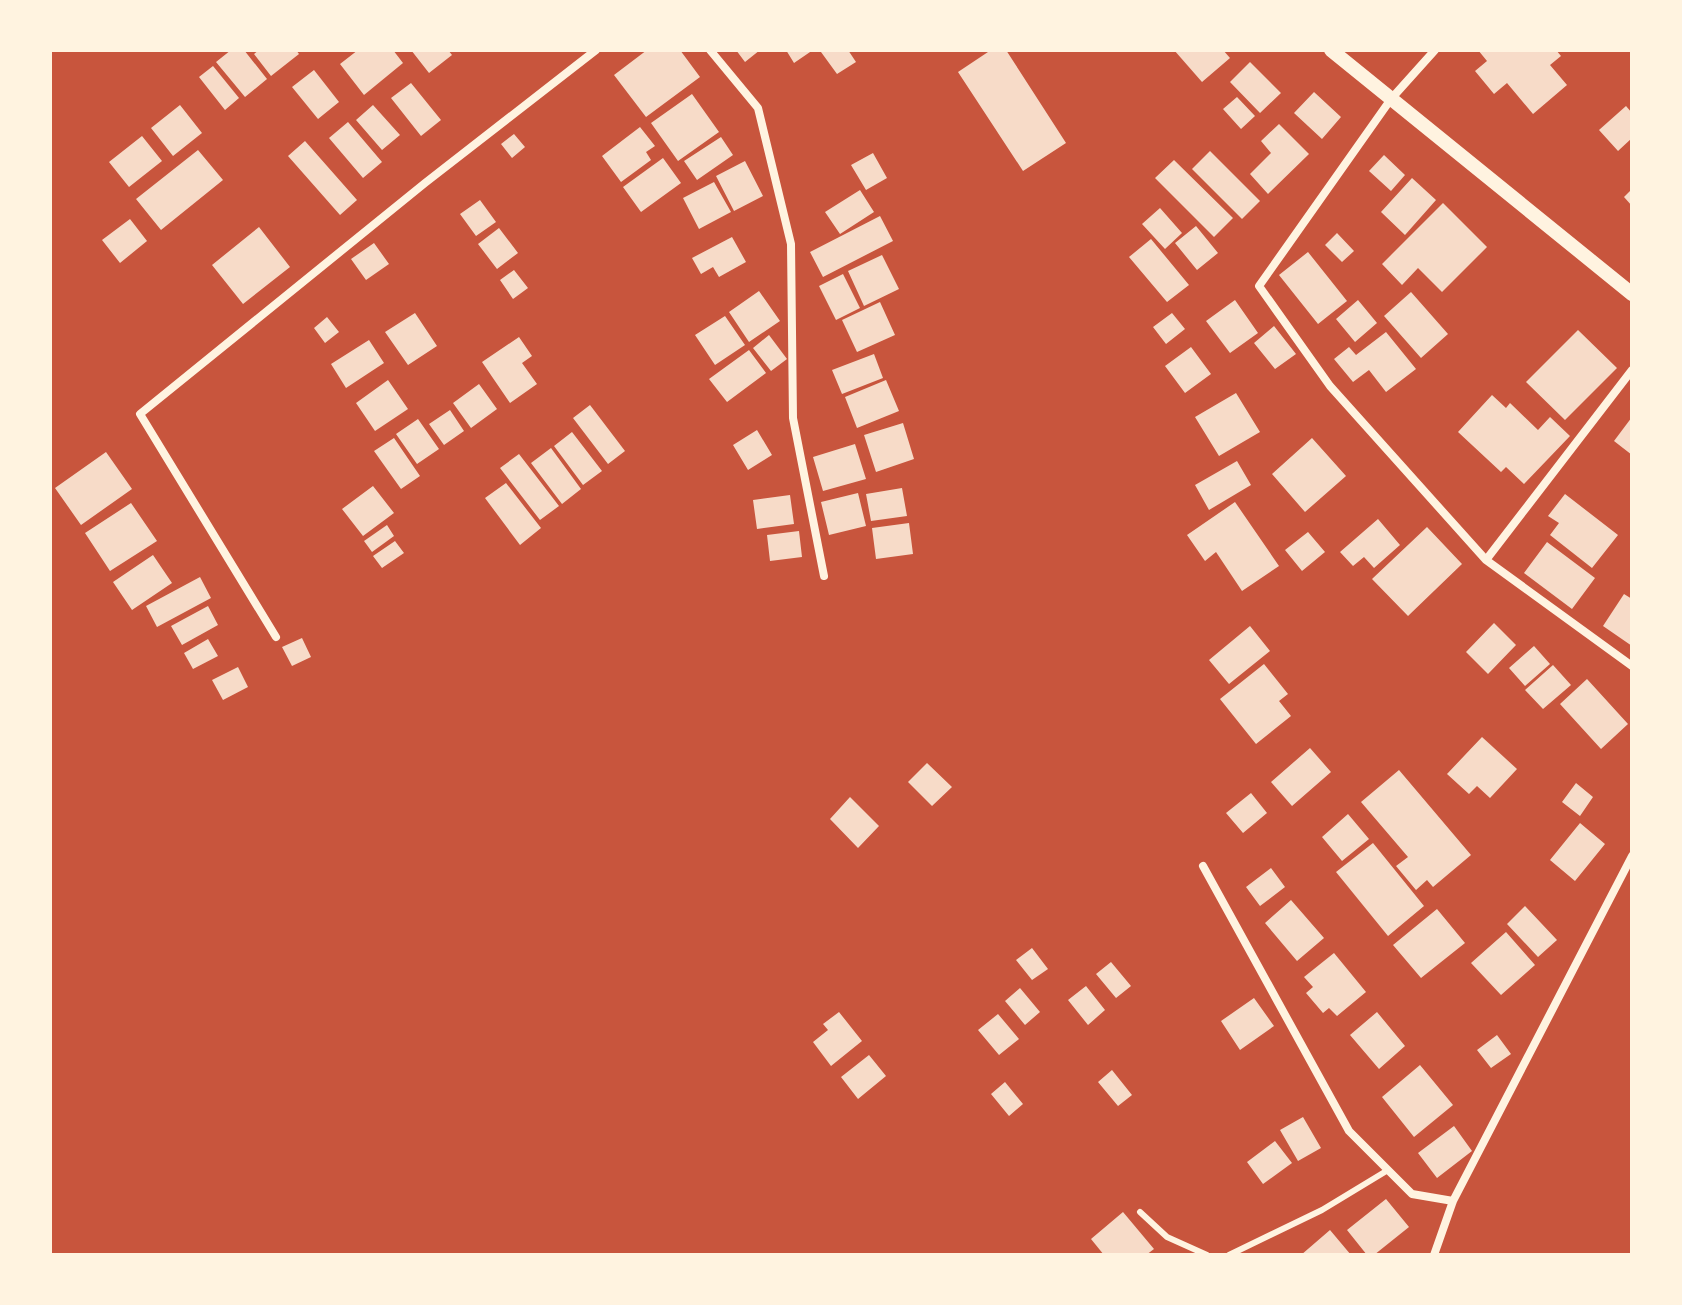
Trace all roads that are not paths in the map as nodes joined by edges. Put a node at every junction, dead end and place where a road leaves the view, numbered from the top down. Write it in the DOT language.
graph roads {
  1 [pos="710,50"];
  2 [pos="1331,50"];
  3 [pos="1435,50"];
  4 [pos="592,51"];
  5 [pos="1391,99"];
  6 [pos="1632,294"];
  7 [pos="1632,370"];
  8 [pos="1486,560"];
  9 [pos="824,576"];
  10 [pos="276,637"];
  11 [pos="1632,666"];
  12 [pos="1632,856"];
  13 [pos="1203,866"];
  14 [pos="1388,1170"];
  15 [pos="1453,1201"];
  16 [pos="1140,1212"];
  17 [pos="1207,1255"];
  18 [pos="1229,1255"];
  19 [pos="1434,1255"];
  1 -- 9 [label="street"];
  2 -- 5 [label="street"];
  3 -- 5 [label="street"];
  4 -- 10 [label="street"];
  5 -- 6 [label="street"];
  5 -- 8 [label="street"];
  7 -- 8 [label="street"];
  8 -- 11 [label="street"];
  12 -- 15 [label="street"];
  13 -- 14 [label="street"];
  14 -- 15 [label="street"];
  14 -- 18 [label="lane"];
  15 -- 19 [label="street"];
  16 -- 17 [label="lane"];
}
